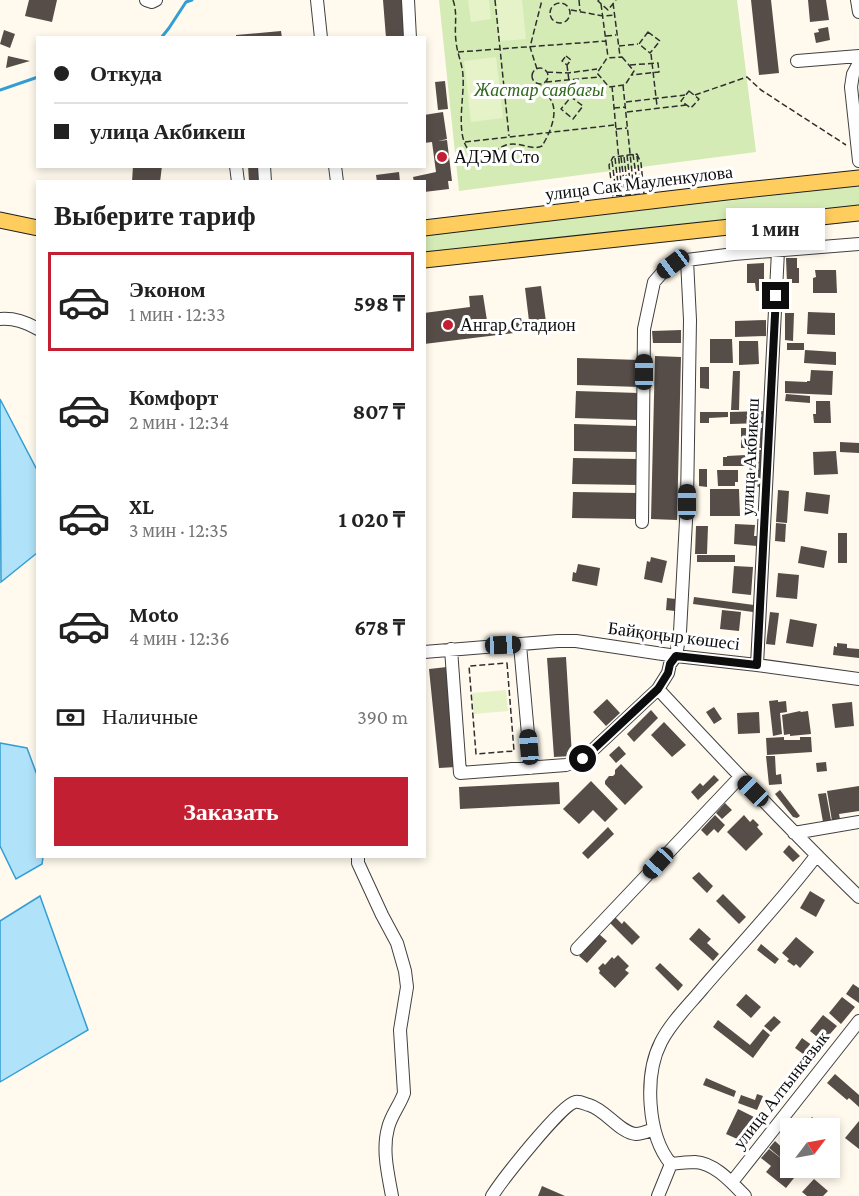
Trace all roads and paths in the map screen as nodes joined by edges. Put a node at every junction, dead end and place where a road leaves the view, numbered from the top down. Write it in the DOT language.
graph roads {
  1 [pos="146,0"];
  2 [pos="156,0"];
  3 [pos="317,0"];
  4 [pos="408,0"];
  5 [pos="453,0"];
  6 [pos="495,0"];
  7 [pos="542,0"];
  8 [pos="579,0"];
  9 [pos="599,0"];
  10 [pos="616,0"];
  11 [pos="857,0"];
  12 [pos="559,1"];
  13 [pos="613,3"];
  14 [pos="601,4"];
  15 [pos="570,10"];
  16 [pos="580,12"];
  17 [pos="859,12"];
  18 [pos="615,15"];
  19 [pos="603,16"];
  20 [pos="617,35"];
  21 [pos="321,36"];
  22 [pos="410,36"];
  23 [pos="605,36"];
  24 [pos="606,41"];
  25 [pos="639,44"];
  26 [pos="619,46"];
  27 [pos="530,47"];
  28 [pos="500,49"];
  29 [pos="458,52"];
  30 [pos="650,53"];
  31 [pos="859,56"];
  32 [pos="620,57"];
  33 [pos="608,58"];
  34 [pos="797,61"];
  35 [pos="652,63"];
  36 [pos="859,63"];
  37 [pos="567,65"];
  38 [pos="630,66"];
  39 [pos="537,69"];
  40 [pos="599,69"];
  41 [pos="547,72"];
  42 [pos="568,73"];
  43 [pos="653,73"];
  44 [pos="631,75"];
  45 [pos="601,77"];
  46 [pos="569,81"];
  47 [pos="546,82"];
  48 [pos="541,85"];
  49 [pos="623,85"];
  50 [pos="612,86"];
  51 [pos="685,96"];
  52 [pos="695,96"];
  53 [pos="571,97"];
  54 [pos="656,99"];
  55 [pos="625,102"];
  56 [pos="686,105"];
  57 [pos="626,107"];
  58 [pos="614,108"];
  59 [pos="657,108"];
  60 [pos="856,110"];
  61 [pos="626,112"];
  62 [pos="615,127"];
  63 [pos="628,128"];
  64 [pos="549,133"];
  65 [pos="509,137"];
  66 [pos="465,142"];
  67 [pos="632,154"];
  68 [pos="621,156"];
  69 [pos="858,157"];
  70 [pos="859,178"];
  71 [pos="629,195"];
  72 [pos="859,213"];
  73 [pos="0,220"];
  74 [pos="36,228"];
  75 [pos="426,228"];
  76 [pos="859,244"];
  77 [pos="778,251"];
  78 [pos="426,260"];
  79 [pos="687,260"];
  80 [pos="0,319"];
  81 [pos="36,328"];
  82 [pos="642,522"];
  83 [pos="520,645"];
  84 [pos="451,649"];
  85 [pos="426,652"];
  86 [pos="676,656"];
  87 [pos="757,665"];
  88 [pos="468,666"];
  89 [pos="859,679"];
  90 [pos="658,689"];
  91 [pos="531,768"];
  92 [pos="739,778"];
  93 [pos="859,822"];
  94 [pos="794,833"];
  95 [pos="816,856"];
  96 [pos="358,858"];
  97 [pos="859,897"];
  98 [pos="577,948"];
  99 [pos="859,1021"];
  100 [pos="654,1129"];
  101 [pos="671,1164"];
  102 [pos="732,1182"];
  103 [pos="392,1196"];
  104 [pos="492,1196"];
  105 [pos="658,1196"];
  106 [pos="746,1196"];
  1 -- 2 [label="street"];
  3 -- 21 [label="street"];
  4 -- 22 [label="street"];
  5 -- 29 [label="path"];
  6 -- 28 [label="path"];
  7 -- 27 [label="path"];
  8 -- 16 [label="path"];
  9 -- 14 [label="path"];
  10 -- 13 [label="path"];
  11 -- 17 [label="street"];
  12 -- 15 [label="path"];
  12 -- 15 [label="path"];
  13 -- 14 [label="path"];
  13 -- 18 [label="path"];
  14 -- 19 [label="path"];
  15 -- 16 [label="path"];
  16 -- 19 [label="path"];
  18 -- 19 [label="path"];
  18 -- 20 [label="path"];
  19 -- 23 [label="path"];
  20 -- 23 [label="path"];
  20 -- 26 [label="path"];
  23 -- 24 [label="path"];
  24 -- 27 [label="path"];
  24 -- 33 [label="path"];
  25 -- 26 [label="path"];
  25 -- 30 [label="path"];
  25 -- 30 [label="path"];
  26 -- 32 [label="path"];
  27 -- 28 [label="path"];
  27 -- 39 [label="path"];
  28 -- 29 [label="path"];
  28 -- 65 [label="path"];
  29 -- 66 [label="path"];
  30 -- 35 [label="path"];
  31 -- 34 [label="street"];
  32 -- 33 [label="path"];
  32 -- 38 [label="path"];
  33 -- 40 [label="path"];
  35 -- 38 [label="path"];
  35 -- 43 [label="path"];
  35 -- 43 [label="path"];
  36 -- 60 [label="street"];
  37 -- 42 [label="path"];
  38 -- 44 [label="path"];
  39 -- 41 [label="path"];
  39 -- 48 [label="path"];
  40 -- 42 [label="path"];
  40 -- 45 [label="path"];
  41 -- 42 [label="path"];
  41 -- 47 [label="path"];
  42 -- 46 [label="path"];
  43 -- 44 [label="path"];
  43 -- 54 [label="path"];
  44 -- 49 [label="path"];
  45 -- 46 [label="path"];
  45 -- 50 [label="path"];
  46 -- 47 [label="path"];
  46 -- 53 [label="path"];
  47 -- 48 [label="path"];
  48 -- 64 [label="path"];
  49 -- 50 [label="path"];
  49 -- 55 [label="path"];
  50 -- 58 [label="path"];
  51 -- 52 [label="path"];
  51 -- 54 [label="path"];
  51 -- 56 [label="path"];
  52 -- 56 [label="path"];
  52 -- 69 [label="path"];
  53 -- 53 [label="path"];
  54 -- 55 [label="path"];
  54 -- 59 [label="path"];
  55 -- 57 [label="path"];
  56 -- 59 [label="path"];
  57 -- 58 [label="path"];
  57 -- 61 [label="path"];
  58 -- 62 [label="path"];
  59 -- 61 [label="path"];
  60 -- 69 [label="street"];
  61 -- 63 [label="path"];
  62 -- 63 [label="path"];
  62 -- 64 [label="path"];
  62 -- 68 [label="path"];
  63 -- 67 [label="path"];
  64 -- 65 [label="path"];
  64 -- 66 [label="path"];
  65 -- 66 [label="path"];
  67 -- 68 [label="path"];
  67 -- 71 [label="path"];
  67 -- 71 [label="path"];
  68 -- 71 [label="path"];
  68 -- 71 [label="path"];
  68 -- 71 [label="path"];
  70 -- 75 [label="main road, улица Сак Мауленкулова"];
  72 -- 78 [label="main road"];
  73 -- 74 [label="main road"];
  76 -- 77 [label="street"];
  77 -- 79 [label="street"];
  77 -- 87 [label="street, улица Акбикеш"];
  79 -- 82 [label="street"];
  79 -- 86 [label="street"];
  80 -- 81 [label="street"];
  83 -- 84 [label="street, Байқоңыр көшесі"];
  83 -- 86 [label="street, Байқоңыр көшесі"];
  83 -- 91 [label="street"];
  84 -- 85 [label="street, Байқоңыр көшесі"];
  84 -- 91 [label="street"];
  86 -- 87 [label="street, Байқоңыр көшесі"];
  86 -- 90 [label="street"];
  87 -- 89 [label="street, Байқоңыр көшесі"];
  88 -- 88 [label="path"];
  90 -- 91 [label="street"];
  90 -- 92 [label="street"];
  92 -- 94 [label="street"];
  92 -- 98 [label="street"];
  93 -- 94 [label="street"];
  94 -- 95 [label="street"];
  95 -- 97 [label="street"];
  95 -- 100 [label="street"];
  96 -- 103 [label="street"];
  99 -- 102 [label="street, улица Алтынказык"];
  100 -- 101 [label="street"];
  100 -- 104 [label="street"];
  101 -- 102 [label="street"];
  101 -- 105 [label="street"];
  102 -- 106 [label="street"];
}
